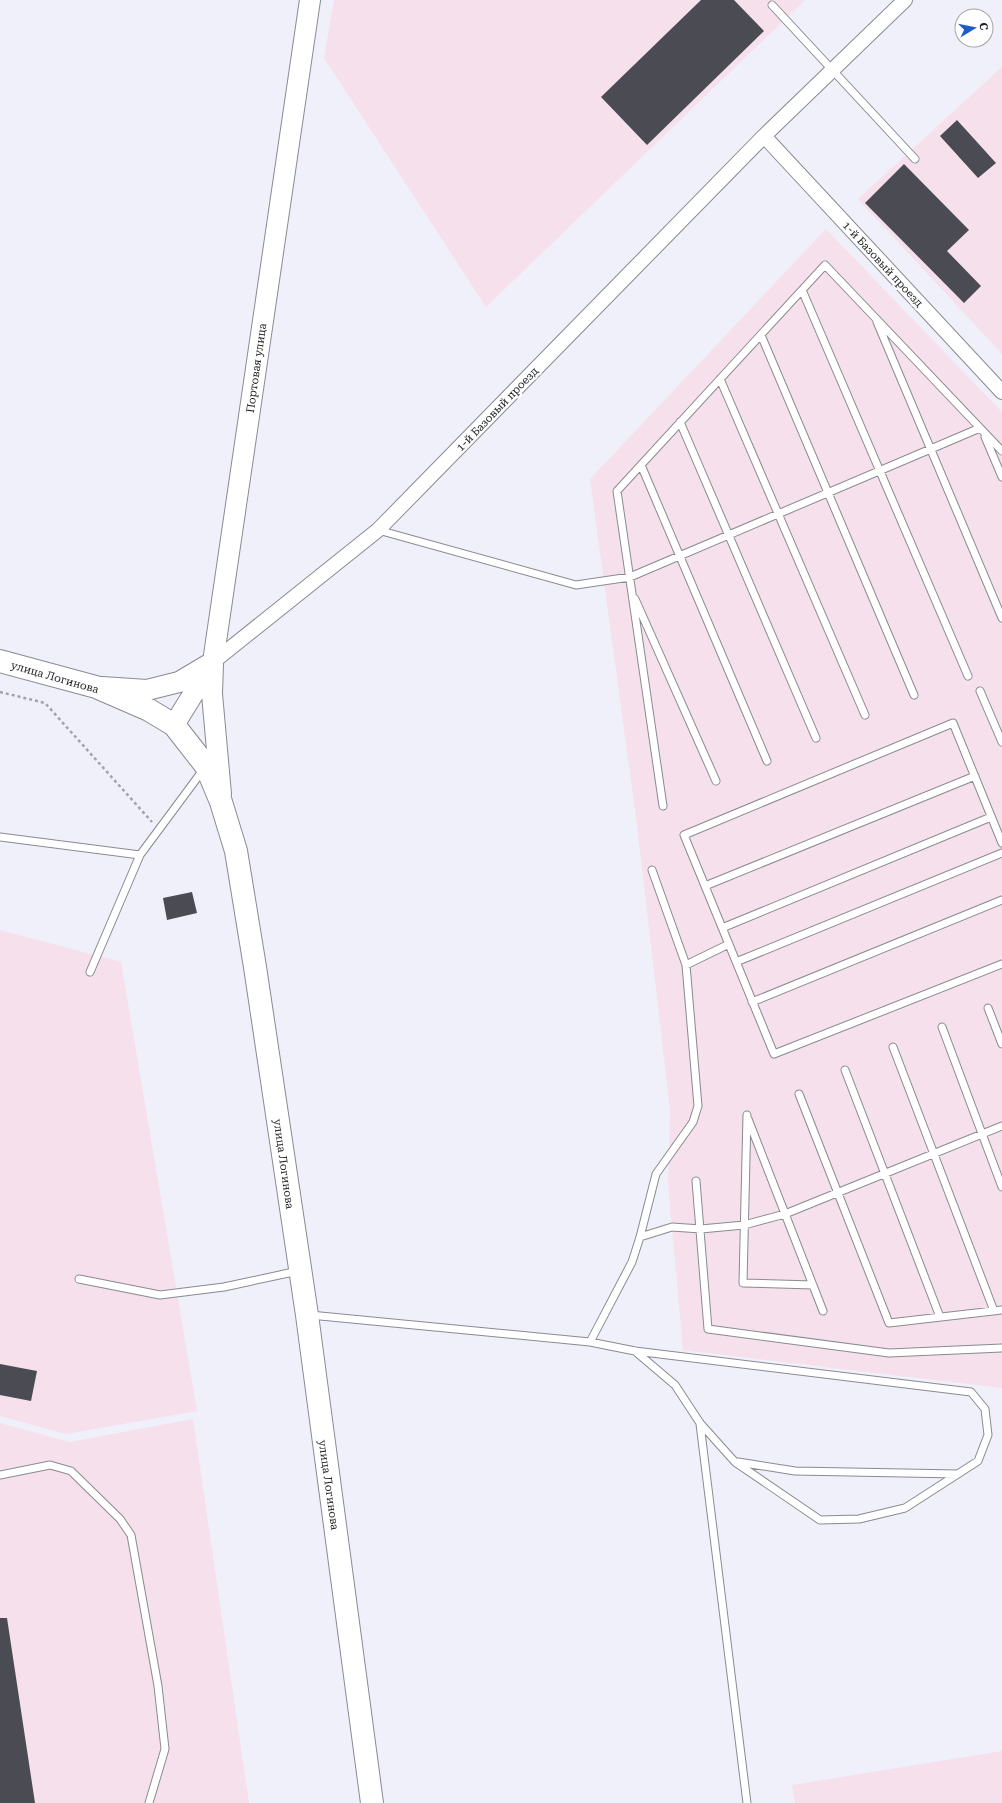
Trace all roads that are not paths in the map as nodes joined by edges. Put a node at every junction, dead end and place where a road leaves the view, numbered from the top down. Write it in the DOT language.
graph roads {
  1 [pos="310,0"];
  2 [pos="905,0"];
  3 [pos="772,6"];
  4 [pos="832,70"];
  5 [pos="764,136"];
  6 [pos="915,159"];
  7 [pos="802,290"];
  8 [pos="875,318"];
  9 [pos="760,335"];
  10 [pos="720,379"];
  11 [pos="1002,392"];
  12 [pos="680,422"];
  13 [pos="982,430"];
  14 [pos="931,449"];
  15 [pos="1002,451"];
  16 [pos="641,465"];
  17 [pos="880,471"];
  18 [pos="1002,477"];
  19 [pos="828,493"];
  20 [pos="778,514"];
  21 [pos="378,530"];
  22 [pos="729,535"];
  23 [pos="680,556"];
  24 [pos="630,578"];
  25 [pos="632,590"];
  26 [pos="1002,618"];
  27 [pos="0,661"];
  28 [pos="213,662"];
  29 [pos="968,676"];
  30 [pos="96,687"];
  31 [pos="980,692"];
  32 [pos="914,694"];
  33 [pos="865,716"];
  34 [pos="174,725"];
  35 [pos="816,738"];
  36 [pos="1002,742"];
  37 [pos="767,761"];
  38 [pos="206,766"];
  39 [pos="975,776"];
  40 [pos="716,781"];
  41 [pos="221,802"];
  42 [pos="663,806"];
  43 [pos="991,817"];
  44 [pos="0,837"];
  45 [pos="1002,844"];
  46 [pos="1002,853"];
  47 [pos="140,855"];
  48 [pos="652,870"];
  49 [pos="705,886"];
  50 [pos="1002,900"];
  51 [pos="722,928"];
  52 [pos="729,944"];
  53 [pos="736,962"];
  54 [pos="1002,964"];
  55 [pos="686,965"];
  56 [pos="90,972"];
  57 [pos="752,1002"];
  58 [pos="988,1008"];
  59 [pos="942,1027"];
  60 [pos="1002,1044"];
  61 [pos="894,1047"];
  62 [pos="845,1070"];
  63 [pos="799,1094"];
  64 [pos="1002,1126"];
  65 [pos="982,1134"];
  66 [pos="934,1154"];
  67 [pos="885,1174"];
  68 [pos="696,1181"];
  69 [pos="1002,1187"];
  70 [pos="838,1193"];
  71 [pos="785,1214"];
  72 [pos="744,1225"];
  73 [pos="701,1229"];
  74 [pos="640,1238"];
  75 [pos="300,1271"];
  76 [pos="79,1279"];
  77 [pos="813,1285"];
  78 [pos="823,1311"];
  79 [pos="998,1311"];
  80 [pos="307,1315"];
  81 [pos="940,1317"];
  82 [pos="590,1342"];
  83 [pos="1002,1348"];
  84 [pos="635,1351"];
  85 [pos="700,1423"];
  86 [pos="736,1462"];
  87 [pos="958,1474"];
  88 [pos="0,1475"];
  89 [pos="150,1803"];
  90 [pos="372,1803"];
  91 [pos="747,1803"];
  1 -- 28 [label="street, Портовая улица"];
  2 -- 4 [label="street, 1-й Базовый проезд"];
  3 -- 4 [label="lane"];
  4 -- 5 [label="street, 1-й Базовый проезд"];
  4 -- 6 [label="lane"];
  5 -- 11 [label="street, 1-й Базовый проезд"];
  5 -- 21 [label="street, 1-й Базовый проезд"];
  7 -- 8 [label="lane"];
  7 -- 9 [label="lane"];
  7 -- 17 [label="lane"];
  8 -- 13 [label="lane"];
  8 -- 14 [label="lane"];
  9 -- 10 [label="lane"];
  9 -- 19 [label="lane"];
  10 -- 12 [label="lane"];
  10 -- 20 [label="lane"];
  12 -- 16 [label="lane"];
  12 -- 22 [label="lane"];
  13 -- 14 [label="lane"];
  13 -- 15 [label="lane"];
  13 -- 18 [label="lane"];
  14 -- 17 [label="lane"];
  14 -- 26 [label="lane"];
  16 -- 23 [label="lane"];
  16 -- 24 [label="lane"];
  17 -- 19 [label="lane"];
  17 -- 29 [label="lane"];
  19 -- 20 [label="lane"];
  19 -- 32 [label="lane"];
  20 -- 22 [label="lane"];
  20 -- 33 [label="lane"];
  21 -- 24 [label="lane"];
  21 -- 28 [label="street, 1-й Базовый проезд"];
  22 -- 23 [label="lane"];
  22 -- 35 [label="lane"];
  23 -- 24 [label="lane"];
  23 -- 37 [label="lane"];
  24 -- 25 [label="lane"];
  25 -- 40 [label="lane"];
  25 -- 42 [label="lane"];
  27 -- 30 [label="main road, улица Логинова"];
  28 -- 30 [label="street"];
  28 -- 34 [label="street, Портовая улица"];
  28 -- 41 [label="street"];
  30 -- 34 [label="main road, улица Логинова"];
  31 -- 36 [label="lane"];
  34 -- 38 [label="main road, улица Логинова"];
  38 -- 41 [label="main road, улица Логинова"];
  38 -- 47 [label="lane"];
  39 -- 43 [label="lane"];
  39 -- 49 [label="lane"];
  39 -- 49 [label="lane"];
  41 -- 75 [label="main road, улица Логинова"];
  43 -- 45 [label="lane"];
  43 -- 51 [label="lane"];
  44 -- 47 [label="lane"];
  46 -- 53 [label="lane"];
  47 -- 56 [label="lane"];
  48 -- 55 [label="lane"];
  49 -- 51 [label="lane"];
  50 -- 57 [label="lane"];
  51 -- 52 [label="lane"];
  52 -- 53 [label="lane"];
  52 -- 55 [label="lane"];
  53 -- 57 [label="lane"];
  54 -- 57 [label="lane"];
  55 -- 74 [label="lane"];
  58 -- 60 [label="lane"];
  59 -- 65 [label="lane"];
  61 -- 66 [label="lane"];
  62 -- 67 [label="lane"];
  63 -- 70 [label="lane"];
  64 -- 65 [label="lane"];
  65 -- 66 [label="lane"];
  65 -- 69 [label="lane"];
  66 -- 67 [label="lane"];
  66 -- 79 [label="lane"];
  67 -- 70 [label="lane"];
  67 -- 81 [label="lane"];
  68 -- 73 [label="lane"];
  70 -- 71 [label="lane"];
  70 -- 81 [label="lane"];
  71 -- 72 [label="lane"];
  71 -- 72 [label="lane"];
  71 -- 77 [label="lane"];
  72 -- 73 [label="lane"];
  72 -- 77 [label="lane"];
  73 -- 74 [label="lane"];
  73 -- 83 [label="lane"];
  74 -- 82 [label="lane"];
  75 -- 76 [label="lane"];
  75 -- 80 [label="main road, улица Логинова"];
  77 -- 78 [label="lane"];
  79 -- 81 [label="lane"];
  80 -- 82 [label="lane"];
  80 -- 90 [label="main road, улица Логинова"];
  82 -- 84 [label="lane"];
  84 -- 85 [label="lane"];
  84 -- 87 [label="lane"];
  85 -- 86 [label="lane"];
  85 -- 91 [label="lane"];
  86 -- 87 [label="lane"];
  86 -- 87 [label="lane"];
  88 -- 89 [label="lane"];
}
